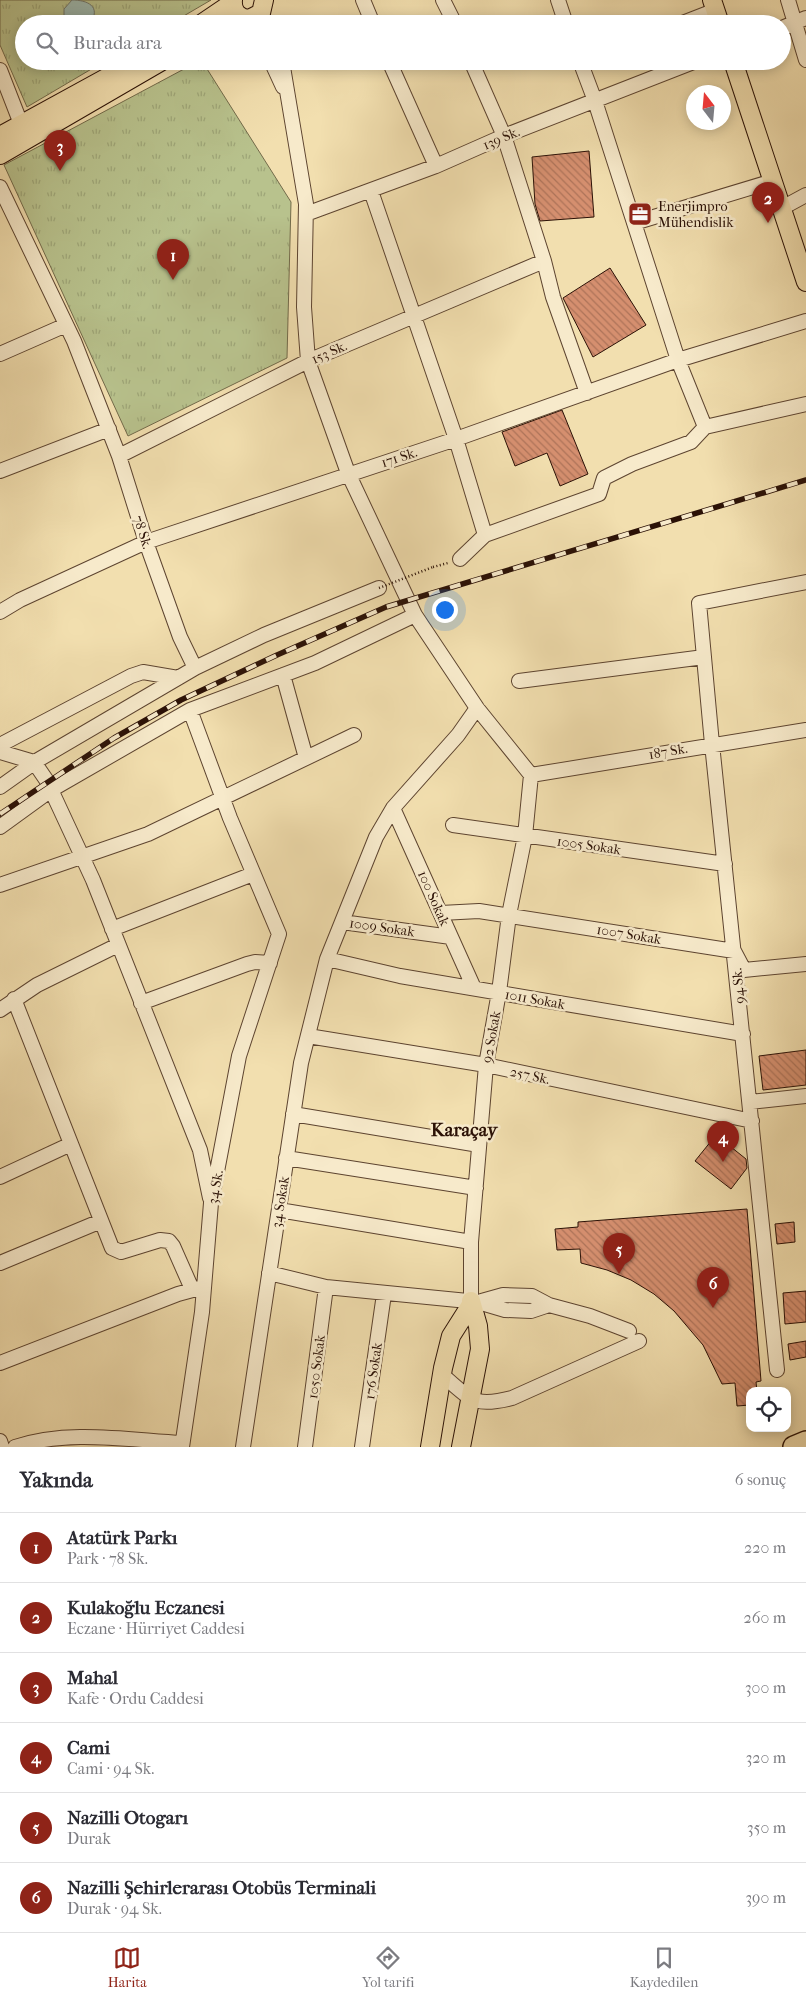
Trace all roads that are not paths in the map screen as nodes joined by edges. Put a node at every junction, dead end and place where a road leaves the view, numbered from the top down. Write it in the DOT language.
graph roads {
  1 [pos="363,0"];
  2 [pos="443,0"];
  3 [pos="558,0"];
  4 [pos="788,0"];
  5 [pos="251,11"];
  6 [pos="236,15"];
  7 [pos="369,15"];
  8 [pos="450,15"];
  9 [pos="563,15"];
  10 [pos="794,23"];
  11 [pos="806,60"];
  12 [pos="0,70"];
  13 [pos="123,70"];
  14 [pos="144,70"];
  15 [pos="276,70"];
  16 [pos="284,70"];
  17 [pos="392,70"];
  18 [pos="475,70"];
  19 [pos="583,70"];
  20 [pos="673,70"];
  21 [pos="736,70"];
  22 [pos="595,101"];
  23 [pos="291,106"];
  24 [pos="26,130"];
  25 [pos="0,136"];
  26 [pos="504,136"];
  27 [pos="0,155"];
  28 [pos="436,166"];
  29 [pos="772,180"];
  30 [pos="0,187"];
  31 [pos="371,190"];
  32 [pos="806,195"];
  33 [pos="782,208"];
  34 [pos="306,214"];
  35 [pos="634,223"];
  36 [pos="544,261"];
  37 [pos="806,282"];
  38 [pos="414,315"];
  39 [pos="806,320"];
  40 [pos="66,325"];
  41 [pos="0,354"];
  42 [pos="678,360"];
  43 [pos="308,361"];
  44 [pos="587,393"];
  45 [pos="806,404"];
  46 [pos="705,427"];
  47 [pos="109,429"];
  48 [pos="456,439"];
  49 [pos="119,456"];
  50 [pos="0,471"];
  51 [pos="348,473"];
  52 [pos="485,535"];
  53 [pos="146,542"];
  54 [pos="460,559"];
  55 [pos="806,582"];
  56 [pos="379,588"];
  57 [pos="0,612"];
  58 [pos="415,615"];
  59 [pos="704,657"];
  60 [pos="195,668"];
  61 [pos="283,675"];
  62 [pos="178,678"];
  63 [pos="519,681"];
  64 [pos="477,708"];
  65 [pos="190,710"];
  66 [pos="806,730"];
  67 [pos="354,735"];
  68 [pos="712,744"];
  69 [pos="0,745"];
  70 [pos="0,752"];
  71 [pos="306,758"];
  72 [pos="34,762"];
  73 [pos="531,775"];
  74 [pos="0,787"];
  75 [pos="51,790"];
  76 [pos="222,798"];
  77 [pos="394,808"];
  78 [pos="453,826"];
  79 [pos="0,827"];
  80 [pos="525,836"];
  81 [pos="82,856"];
  82 [pos="725,864"];
  83 [pos="254,874"];
  84 [pos="0,884"];
  85 [pos="441,913"];
  86 [pos="509,915"];
  87 [pos="342,922"];
  88 [pos="112,929"];
  89 [pos="451,937"];
  90 [pos="118,945"];
  91 [pos="734,951"];
  92 [pos="327,959"];
  93 [pos="270,963"];
  94 [pos="806,964"];
  95 [pos="474,988"];
  96 [pos="499,992"];
  97 [pos="14,998"];
  98 [pos="140,1003"];
  99 [pos="0,1010"];
  100 [pos="743,1034"];
  101 [pos="308,1036"];
  102 [pos="486,1065"];
  103 [pos="806,1096"];
  104 [pos="750,1102"];
  105 [pos="293,1114"];
  106 [pos="752,1121"];
  107 [pos="71,1144"];
  108 [pos="479,1145"];
  109 [pos="286,1158"];
  110 [pos="0,1177"];
  111 [pos="476,1188"];
  112 [pos="211,1204"];
  113 [pos="279,1210"];
  114 [pos="101,1221"];
  115 [pos="471,1242"];
  116 [pos="0,1263"];
  117 [pos="269,1273"];
  118 [pos="198,1288"];
  119 [pos="326,1288"];
  120 [pos="384,1294"];
  121 [pos="473,1303"];
  122 [pos="629,1331"];
  123 [pos="640,1341"];
  124 [pos="0,1363"];
  125 [pos="777,1370"];
  126 [pos="442,1375"];
  127 [pos="471,1399"];
  128 [pos="0,1442"];
  129 [pos="806,1442"];
  130 [pos="182,1445"];
  131 [pos="2,1447"];
  132 [pos="15,1447"];
  133 [pos="243,1447"];
  134 [pos="306,1447"];
  135 [pos="362,1447"];
  136 [pos="430,1447"];
  137 [pos="461,1447"];
  138 [pos="794,1447"];
  1 -- 7 [label="street"];
  2 -- 8 [label="street"];
  3 -- 9 [label="street"];
  4 -- 10 [label="street"];
  5 -- 6 [label="main road"];
  10 -- 11 [label="street"];
  12 -- 24 [label="street"];
  13 -- 24 [label="main road"];
  14 -- 24 [label="main road"];
  15 -- 23 [label="street"];
  16 -- 23 [label="street"];
  17 -- 28 [label="street"];
  18 -- 26 [label="street"];
  19 -- 22 [label="street"];
  20 -- 22 [label="street, 139 Sk."];
  21 -- 29 [label="main road"];
  22 -- 26 [label="street, 139 Sk."];
  22 -- 35 [label="street"];
  23 -- 34 [label="street"];
  24 -- 25 [label="main road"];
  24 -- 27 [label="main road"];
  26 -- 28 [label="street, 139 Sk."];
  26 -- 36 [label="street"];
  28 -- 31 [label="street, 139 Sk."];
  29 -- 33 [label="main road"];
  29 -- 35 [label="street"];
  30 -- 40 [label="street, 78 Sk."];
  31 -- 34 [label="street, 139 Sk."];
  31 -- 38 [label="street"];
  32 -- 33 [label="street"];
  33 -- 37 [label="main road"];
  34 -- 43 [label="street"];
  35 -- 42 [label="street"];
  36 -- 38 [label="street, 153 Sk."];
  36 -- 44 [label="street"];
  38 -- 43 [label="street, 153 Sk."];
  38 -- 48 [label="street"];
  39 -- 42 [label="street, 171 Sk."];
  40 -- 41 [label="street"];
  40 -- 47 [label="street, 78 Sk."];
  42 -- 44 [label="street, 171 Sk."];
  42 -- 46 [label="street"];
  43 -- 49 [label="street, 153 Sk."];
  43 -- 51 [label="street"];
  44 -- 48 [label="street, 171 Sk."];
  45 -- 46 [label="street"];
  46 -- 52 [label="street"];
  47 -- 49 [label="street, 78 Sk."];
  47 -- 50 [label="street"];
  48 -- 51 [label="street, 171 Sk."];
  48 -- 52 [label="street"];
  49 -- 53 [label="street, 78 Sk."];
  51 -- 53 [label="street, 171 Sk."];
  51 -- 58 [label="street"];
  52 -- 54 [label="street"];
  53 -- 57 [label="street, 171 Sk."];
  53 -- 60 [label="street, 78 Sk."];
  55 -- 59 [label="street, 94 Sk."];
  56 -- 60 [label="street"];
  58 -- 61 [label="street"];
  58 -- 64 [label="street"];
  59 -- 63 [label="street"];
  59 -- 68 [label="street, 94 Sk."];
  60 -- 62 [label="street"];
  61 -- 65 [label="street"];
  61 -- 71 [label="street"];
  62 -- 69 [label="street"];
  62 -- 72 [label="street"];
  64 -- 73 [label="street"];
  64 -- 77 [label="street, 34 Sokak"];
  65 -- 75 [label="street"];
  65 -- 76 [label="street"];
  66 -- 68 [label="street, 187 Sk."];
  67 -- 71 [label="street"];
  68 -- 73 [label="street, 187 Sk."];
  68 -- 82 [label="street, 94 Sk."];
  70 -- 72 [label="street"];
  71 -- 76 [label="street"];
  72 -- 74 [label="street"];
  72 -- 75 [label="street"];
  73 -- 80 [label="street, 92 Sokak"];
  75 -- 79 [label="street"];
  75 -- 81 [label="street"];
  76 -- 81 [label="street"];
  76 -- 83 [label="street"];
  77 -- 85 [label="street, 100 Sokak"];
  77 -- 87 [label="street, 34 Sokak"];
  78 -- 80 [label="street, 1005 Sokak"];
  80 -- 82 [label="street, 1005 Sokak"];
  80 -- 86 [label="street, 92 Sokak"];
  81 -- 84 [label="street"];
  81 -- 88 [label="street"];
  82 -- 91 [label="street, 94 Sk."];
  83 -- 88 [label="street"];
  83 -- 93 [label="street, 34 Sk."];
  85 -- 86 [label="street, 1007 Sokak"];
  85 -- 89 [label="street, 100 Sokak"];
  86 -- 91 [label="street, 1007 Sokak"];
  86 -- 96 [label="street, 92 Sokak"];
  87 -- 89 [label="street, 1009 Sokak"];
  87 -- 92 [label="street, 34 Sokak"];
  88 -- 90 [label="street"];
  89 -- 95 [label="street, 100 Sokak"];
  90 -- 97 [label="street"];
  90 -- 98 [label="street"];
  91 -- 94 [label="street"];
  91 -- 100 [label="street, 94 Sk."];
  92 -- 95 [label="street, 1011 Sokak"];
  92 -- 101 [label="street, 34 Sokak"];
  93 -- 98 [label="street"];
  93 -- 112 [label="street, 34 Sk."];
  95 -- 96 [label="street, 1011 Sokak"];
  96 -- 100 [label="street, 1011 Sokak"];
  96 -- 102 [label="street, 92 Sokak"];
  97 -- 99 [label="street"];
  97 -- 107 [label="street"];
  98 -- 112 [label="street"];
  100 -- 104 [label="street, 94 Sk."];
  101 -- 102 [label="street, 257 Sk."];
  101 -- 105 [label="street, 34 Sokak"];
  102 -- 106 [label="street, 257 Sk."];
  102 -- 108 [label="street, 92 Sokak"];
  103 -- 104 [label="street"];
  104 -- 106 [label="street, 94 Sk."];
  105 -- 108 [label="street"];
  105 -- 109 [label="street, 34 Sokak"];
  106 -- 125 [label="street, 94 Sk."];
  107 -- 110 [label="street"];
  107 -- 114 [label="street"];
  108 -- 111 [label="street, 92 Sokak"];
  109 -- 111 [label="street"];
  109 -- 113 [label="street, 34 Sokak"];
  111 -- 115 [label="street, 92 Sokak"];
  112 -- 118 [label="street, 34 Sk."];
  113 -- 115 [label="street"];
  113 -- 117 [label="street, 34 Sokak"];
  114 -- 116 [label="street"];
  114 -- 118 [label="street"];
  115 -- 121 [label="street, 92 Sokak"];
  117 -- 119 [label="street"];
  117 -- 133 [label="street, 34 Sokak"];
  118 -- 124 [label="street"];
  118 -- 130 [label="street, 34 Sk."];
  119 -- 120 [label="street"];
  119 -- 134 [label="street, 1050 Sokak"];
  120 -- 121 [label="street"];
  120 -- 135 [label="street, 176 Sokak"];
  121 -- 122 [label="street"];
  121 -- 126 [label="main road"];
  121 -- 127 [label="main road"];
  123 -- 127 [label="street"];
  126 -- 127 [label="street"];
  126 -- 136 [label="main road"];
  127 -- 137 [label="main road"];
  128 -- 131 [label="street"];
  129 -- 138 [label="highway"];
  130 -- 132 [label="street"];
}
